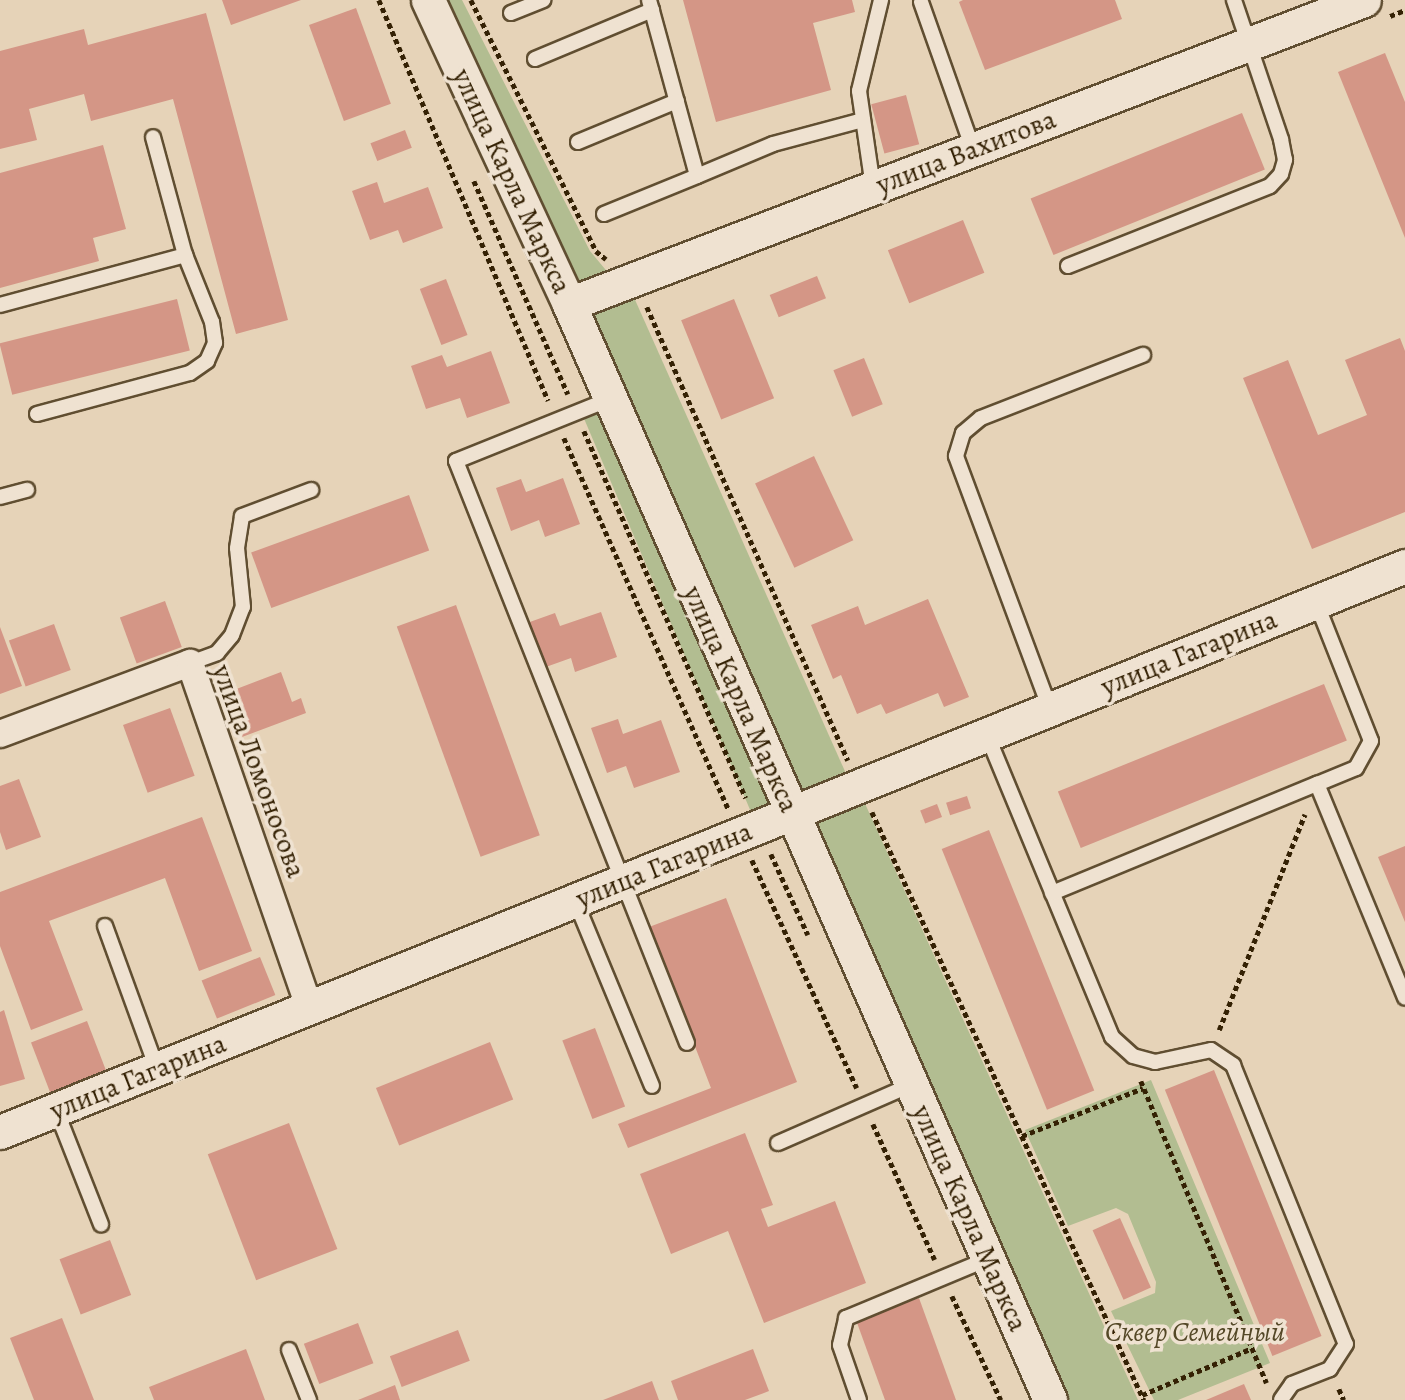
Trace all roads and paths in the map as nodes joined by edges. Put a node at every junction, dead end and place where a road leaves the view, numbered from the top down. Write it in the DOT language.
graph roads {
  1 [pos="379,0"];
  2 [pos="428,0"];
  3 [pos="471,0"];
  4 [pos="543,0"];
  5 [pos="881,0"];
  6 [pos="1234,0"];
  7 [pos="921,2"];
  8 [pos="651,5"];
  9 [pos="1372,10"];
  10 [pos="1405,10"];
  11 [pos="511,13"];
  12 [pos="1249,45"];
  13 [pos="536,59"];
  14 [pos="677,101"];
  15 [pos="863,120"];
  16 [pos="153,137"];
  17 [pos="578,142"];
  18 [pos="973,149"];
  19 [pos="471,174"];
  20 [pos="697,176"];
  21 [pos="873,188"];
  22 [pos="604,214"];
  23 [pos="185,255"];
  24 [pos="1068,266"];
  25 [pos="637,294"];
  26 [pos="658,300"];
  27 [pos="569,304"];
  28 [pos="0,305"];
  29 [pos="1143,355"];
  30 [pos="610,399"];
  31 [pos="576,413"];
  32 [pos="37,414"];
  33 [pos="556,420"];
  34 [pos="27,490"];
  35 [pos="311,490"];
  36 [pos="0,497"];
  37 [pos="1405,566"];
  38 [pos="1316,602"];
  39 [pos="190,663"];
  40 [pos="1050,709"];
  41 [pos="0,734"];
  42 [pos="987,735"];
  43 [pos="1317,784"];
  44 [pos="859,786"];
  45 [pos="790,813"];
  46 [pos="750,830"];
  47 [pos="621,882"];
  48 [pos="1052,893"];
  49 [pos="575,900"];
  50 [pos="105,926"];
  51 [pos="810,937"];
  52 [pos="1405,998"];
  53 [pos="309,1007"];
  54 [pos="687,1042"];
  55 [pos="1211,1050"];
  56 [pos="1133,1056"];
  57 [pos="157,1069"];
  58 [pos="652,1086"];
  59 [pos="911,1086"];
  60 [pos="1143,1088"];
  61 [pos="864,1105"];
  62 [pos="56,1110"];
  63 [pos="0,1132"];
  64 [pos="1022,1136"];
  65 [pos="778,1143"];
  66 [pos="101,1224"];
  67 [pos="988,1259"];
  68 [pos="943,1276"];
  69 [pos="1251,1349"];
  70 [pos="289,1350"];
  71 [pos="1270,1390"];
  72 [pos="1143,1397"];
  73 [pos="309,1400"];
  74 [pos="859,1400"];
  75 [pos="1001,1400"];
  76 [pos="1050,1400"];
  77 [pos="1281,1400"];
  1 -- 33 [label="path"];
  2 -- 27 [label="street, улица Карла Маркса"];
  3 -- 25 [label="path"];
  4 -- 11 [label="lane"];
  5 -- 15 [label="lane"];
  6 -- 12 [label="lane"];
  7 -- 18 [label="lane"];
  8 -- 13 [label="lane"];
  8 -- 14 [label="lane"];
  9 -- 10 [label="path"];
  9 -- 12 [label="street, улица Вахитова"];
  12 -- 18 [label="street, улица Вахитова"];
  12 -- 24 [label="lane"];
  14 -- 17 [label="lane"];
  14 -- 20 [label="lane"];
  15 -- 20 [label="lane"];
  15 -- 21 [label="lane"];
  16 -- 23 [label="lane"];
  18 -- 21 [label="street, улица Вахитова"];
  19 -- 31 [label="path"];
  20 -- 22 [label="lane"];
  21 -- 25 [label="street, улица Вахитова"];
  23 -- 28 [label="lane"];
  23 -- 32 [label="lane"];
  25 -- 26 [label="path"];
  25 -- 27 [label="street, улица Вахитова"];
  25 -- 44 [label="path"];
  27 -- 30 [label="street, улица Карла Маркса"];
  29 -- 40 [label="lane"];
  30 -- 31 [label="lane"];
  30 -- 45 [label="street, улица Карла Маркса"];
  31 -- 33 [label="lane"];
  31 -- 46 [label="path"];
  33 -- 46 [label="path"];
  33 -- 47 [label="lane"];
  34 -- 36 [label="lane"];
  35 -- 39 [label="lane"];
  37 -- 38 [label="street, улица Гагарина"];
  38 -- 40 [label="street, улица Гагарина"];
  38 -- 43 [label="lane"];
  39 -- 41 [label="street, улица Ломоносова"];
  39 -- 53 [label="street, улица Ломоносова"];
  40 -- 42 [label="street, улица Гагарина"];
  42 -- 44 [label="street, улица Гагарина"];
  42 -- 48 [label="lane"];
  43 -- 48 [label="lane"];
  43 -- 52 [label="lane"];
  43 -- 55 [label="path"];
  44 -- 45 [label="street, улица Гагарина"];
  44 -- 64 [label="path"];
  45 -- 46 [label="street, улица Гагарина"];
  45 -- 59 [label="street, улица Карла Маркса"];
  46 -- 47 [label="street, улица Гагарина"];
  46 -- 51 [label="path"];
  46 -- 61 [label="path"];
  47 -- 49 [label="street, улица Гагарина"];
  47 -- 54 [label="lane"];
  48 -- 56 [label="lane"];
  49 -- 53 [label="street, улица Гагарина"];
  49 -- 58 [label="lane"];
  50 -- 57 [label="lane"];
  53 -- 57 [label="street, улица Гагарина"];
  55 -- 56 [label="lane"];
  55 -- 77 [label="lane"];
  56 -- 60 [label="path"];
  57 -- 62 [label="street, улица Гагарина"];
  59 -- 61 [label="lane"];
  59 -- 67 [label="street, улица Карла Маркса"];
  60 -- 64 [label="path"];
  60 -- 69 [label="path"];
  61 -- 65 [label="lane"];
  61 -- 68 [label="path"];
  62 -- 63 [label="street, улица Гагарина"];
  62 -- 66 [label="lane"];
  64 -- 72 [label="path"];
  67 -- 68 [label="lane"];
  67 -- 76 [label="street, улица Карла Маркса"];
  68 -- 74 [label="lane"];
  68 -- 75 [label="path"];
  69 -- 71 [label="path"];
  69 -- 72 [label="path"];
  70 -- 73 [label="lane"];
}
